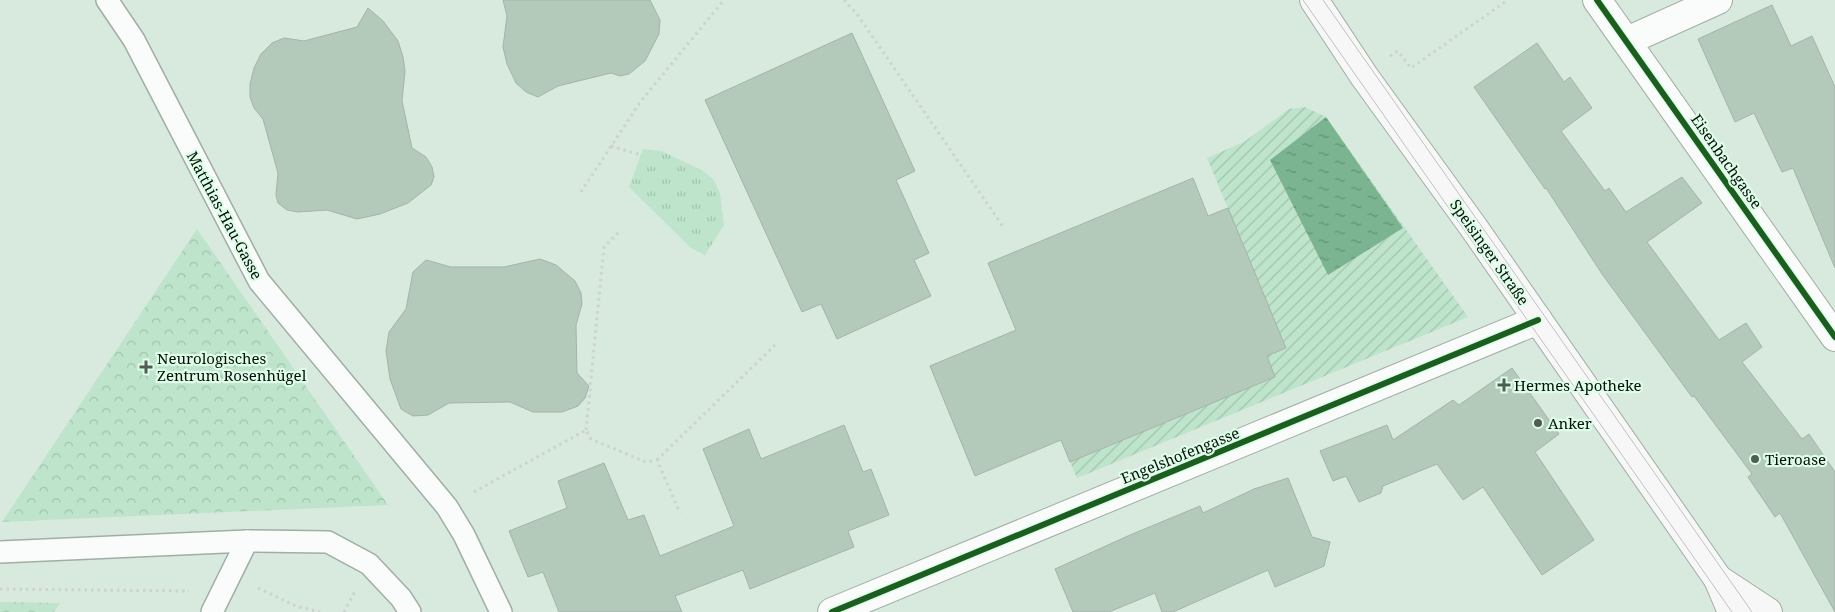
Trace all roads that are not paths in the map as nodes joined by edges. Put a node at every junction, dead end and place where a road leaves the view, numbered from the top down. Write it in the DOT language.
graph roads {
  1 [pos="107,0"];
  2 [pos="1314,0"];
  3 [pos="1596,0"];
  4 [pos="1718,0"];
  5 [pos="1627,41"];
  6 [pos="1538,320"];
  7 [pos="1835,337"];
  8 [pos="247,541"];
  9 [pos="0,552"];
  10 [pos="1718,579"];
  11 [pos="212,612"];
  12 [pos="410,612"];
  13 [pos="501,612"];
  14 [pos="832,612"];
  15 [pos="1732,612"];
  16 [pos="1741,612"];
  17 [pos="1768,612"];
  1 -- 13 [label="lane, Matthias-Hau-Gasse"];
  2 -- 6 [label="main road, Speisinger Straße"];
  3 -- 5 [label="street, Eisenbachgasse"];
  4 -- 5 [label="street"];
  5 -- 7 [label="street, Eisenbachgasse"];
  6 -- 10 [label="main road, Speisinger Straße"];
  6 -- 14 [label="street, Engelshofengasse"];
  8 -- 9 [label="lane"];
  8 -- 11 [label="lane"];
  8 -- 12 [label="lane"];
  10 -- 15 [label="main road, Speisinger Straße"];
  10 -- 16 [label="lane, Speisinger Straße"];
  10 -- 17 [label="main road, Speisinger Straße"];
}
